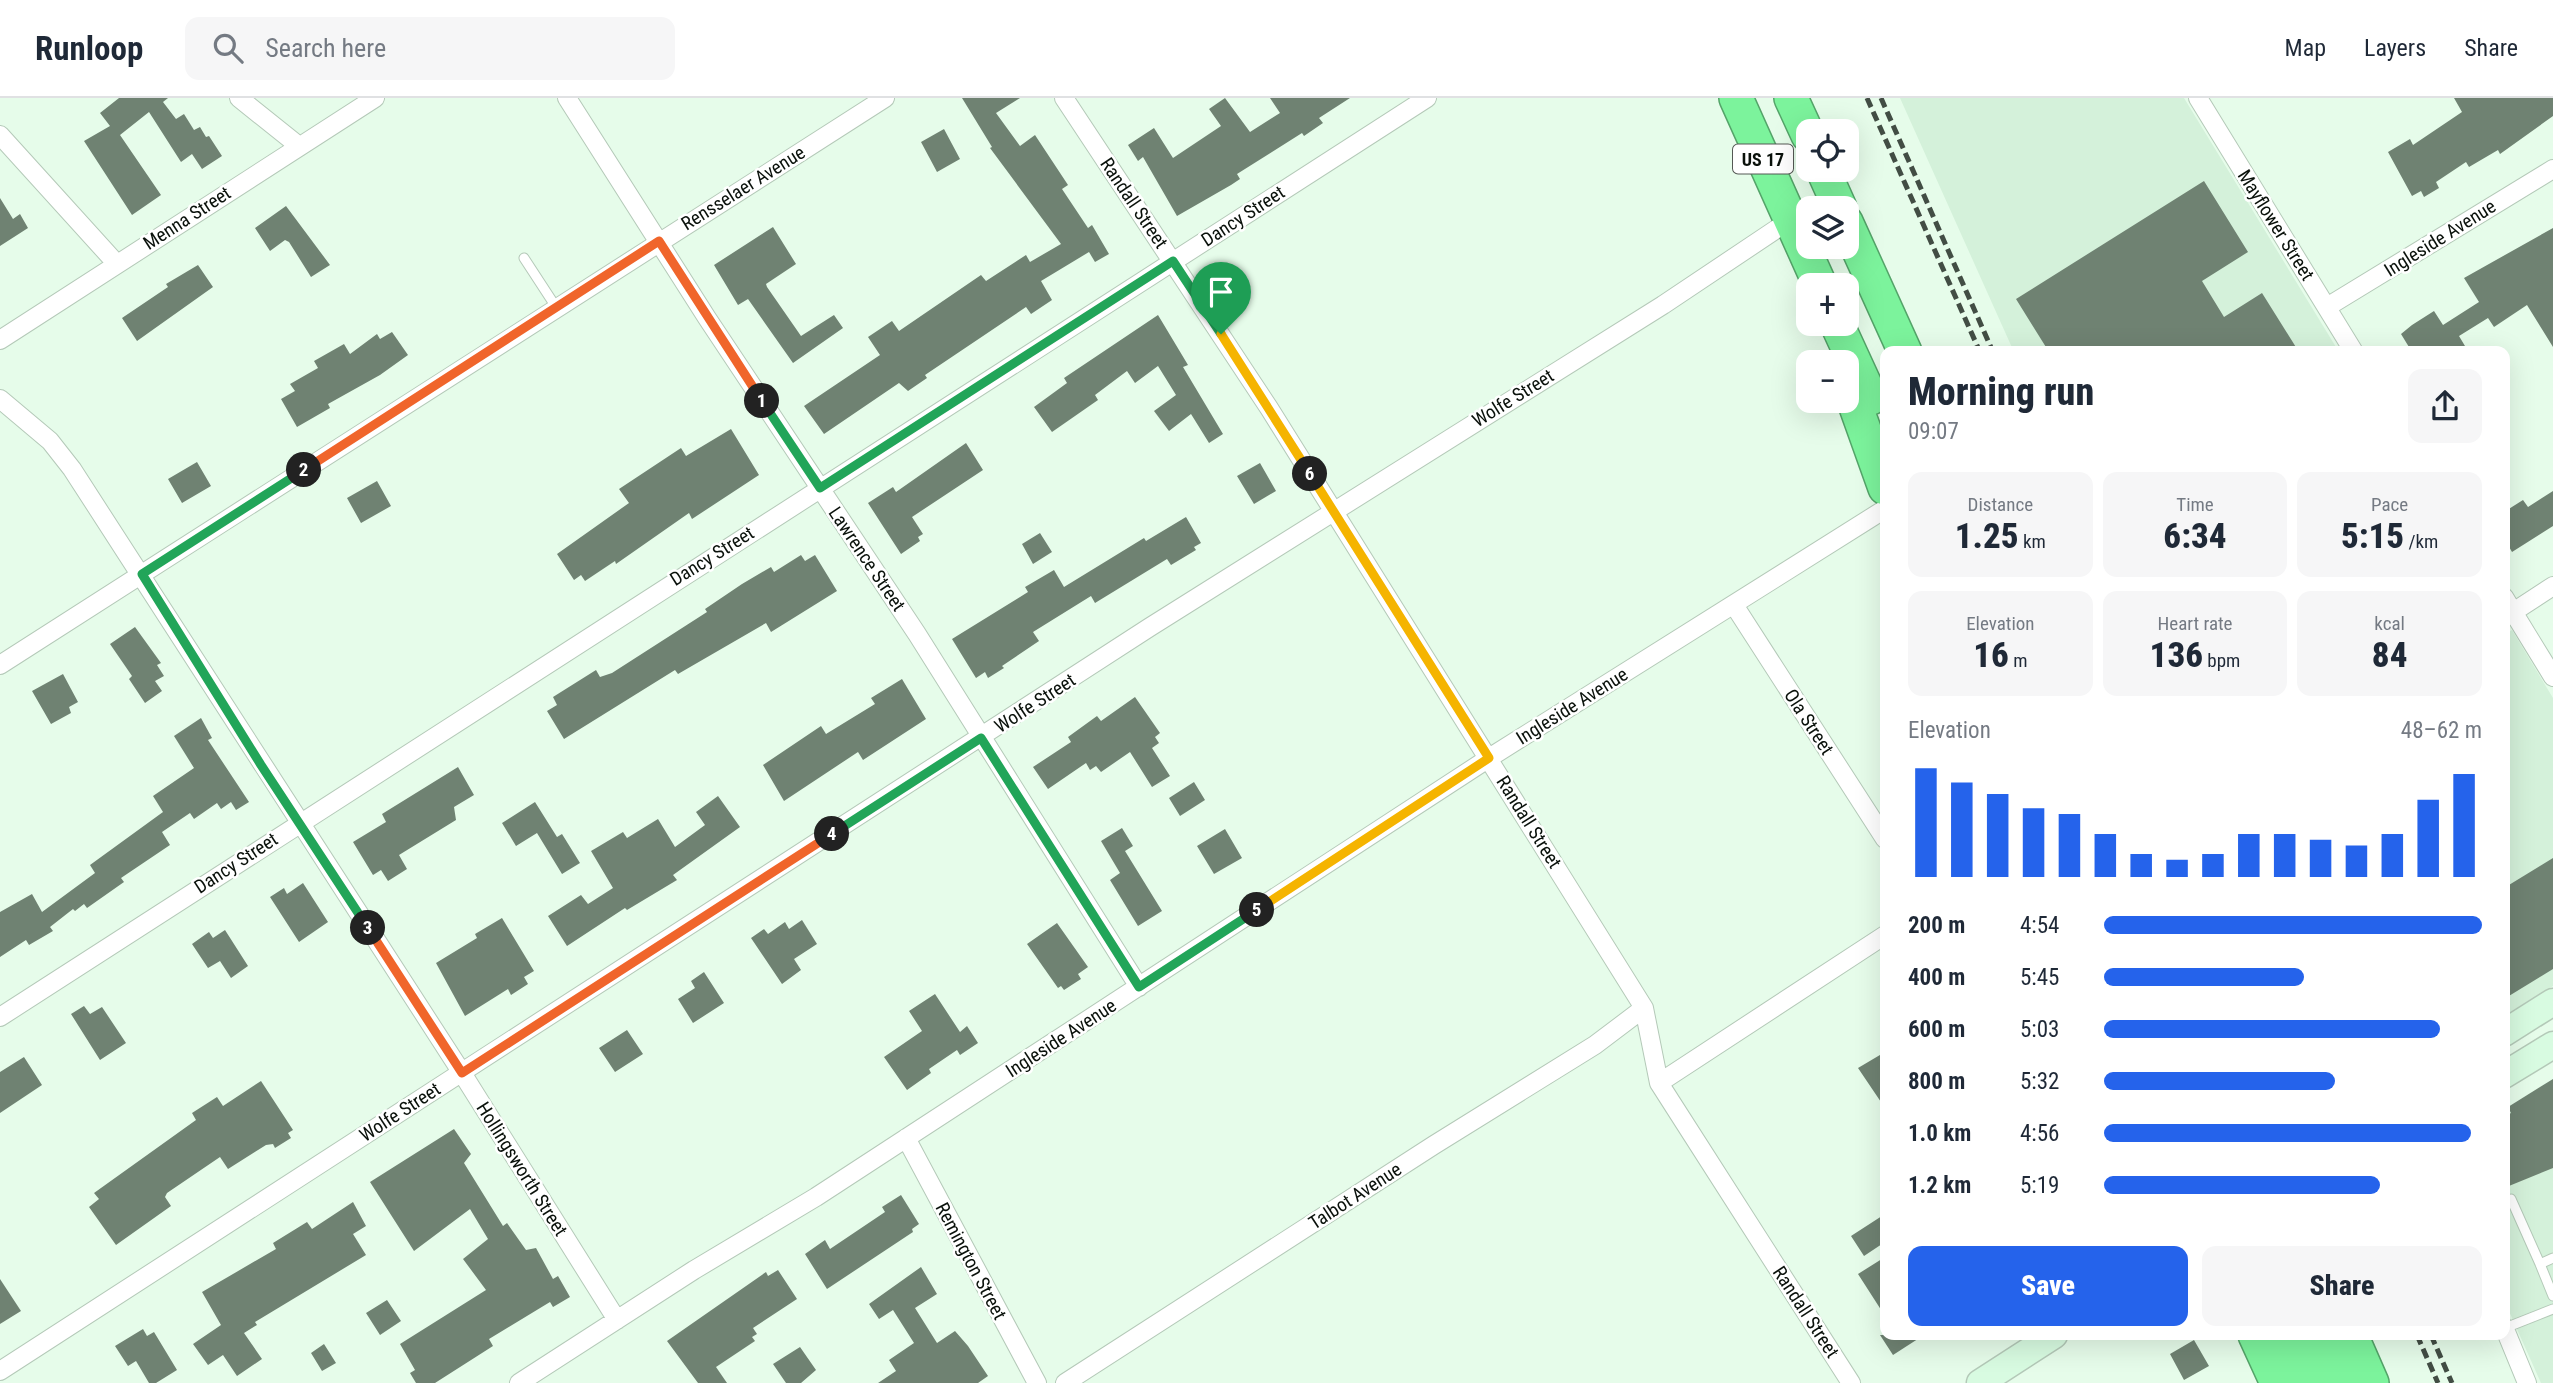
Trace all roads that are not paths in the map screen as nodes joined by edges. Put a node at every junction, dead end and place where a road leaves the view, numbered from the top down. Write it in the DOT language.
graph roads {
  1 [pos="239,98"];
  2 [pos="375,98"];
  3 [pos="567,98"];
  4 [pos="885,98"];
  5 [pos="1064,98"];
  6 [pos="1427,98"];
  7 [pos="1735,98"];
  8 [pos="1791,98"];
  9 [pos="2198,98"];
  10 [pos="1801,119"];
  11 [pos="0,135"];
  12 [pos="299,146"];
  13 [pos="2553,169"];
  14 [pos="1790,220"];
  15 [pos="659,241"];
  16 [pos="1859,251"];
  17 [pos="1859,257"];
  18 [pos="524,258"];
  19 [pos="1173,261"];
  20 [pos="116,263"];
  21 [pos="1809,273"];
  22 [pos="1814,273"];
  23 [pos="556,307"];
  24 [pos="2327,307"];
  25 [pos="1843,336"];
  26 [pos="0,340"];
  27 [pos="1895,346"];
  28 [pos="1902,346"];
  29 [pos="2350,346"];
  30 [pos="0,399"];
  31 [pos="1858,413"];
  32 [pos="1880,417"];
  33 [pos="1880,474"];
  34 [pos="820,488"];
  35 [pos="1334,511"];
  36 [pos="1880,512"];
  37 [pos="142,574"];
  38 [pos="2553,586"];
  39 [pos="1734,605"];
  40 [pos="2510,608"];
  41 [pos="2510,613"];
  42 [pos="0,665"];
  43 [pos="2553,677"];
  44 [pos="981,738"];
  45 [pos="1489,758"];
  46 [pos="299,822"];
  47 [pos="1880,831"];
  48 [pos="1880,938"];
  49 [pos="1139,987"];
  50 [pos="2553,1002"];
  51 [pos="1644,1009"];
  52 [pos="0,1017"];
  53 [pos="2510,1030"];
  54 [pos="2553,1045"];
  55 [pos="2510,1071"];
  56 [pos="462,1073"];
  57 [pos="1659,1083"];
  58 [pos="906,1138"];
  59 [pos="2511,1199"];
  60 [pos="2553,1258"];
  61 [pos="2540,1264"];
  62 [pos="2553,1296"];
  63 [pos="2553,1309"];
  64 [pos="617,1320"];
  65 [pos="2510,1325"];
  66 [pos="2046,1340"];
  67 [pos="2257,1340"];
  68 [pos="2291,1340"];
  69 [pos="2324,1340"];
  70 [pos="2353,1340"];
  71 [pos="2509,1340"];
  72 [pos="0,1371"];
  73 [pos="519,1383"];
  74 [pos="1037,1383"];
  75 [pos="1065,1383"];
  76 [pos="1851,1383"];
  77 [pos="1979,1383"];
  78 [pos="2277,1383"];
  79 [pos="2310,1383"];
  80 [pos="2344,1383"];
  81 [pos="2372,1383"];
  82 [pos="2527,1383"];
  1 -- 12 [label="street"];
  2 -- 12 [label="street, Menna Street"];
  3 -- 15 [label="street, Lawrence Street"];
  4 -- 15 [label="street, Rensselaer Avenue"];
  5 -- 19 [label="street, Randall Street"];
  6 -- 19 [label="street, Dancy Street"];
  7 -- 14 [label="highway, US 17"];
  8 -- 10 [label="highway, US 17"];
  9 -- 24 [label="street, Mayflower Street"];
  11 -- 20 [label="street"];
  12 -- 20 [label="street, Menna Street"];
  13 -- 24 [label="street, Ingleside Avenue"];
  14 -- 21 [label="highway"];
  14 -- 22 [label="highway, US 17"];
  14 -- 35 [label="street, Wolfe Street"];
  15 -- 23 [label="street, Rensselaer Avenue"];
  15 -- 34 [label="street, Lawrence Street"];
  16 -- 28 [label="highway"];
  17 -- 27 [label="highway"];
  18 -- 23 [label="lane"];
  19 -- 34 [label="street, Dancy Street"];
  19 -- 35 [label="street, Randall Street"];
  20 -- 26 [label="street, Menna Street"];
  23 -- 37 [label="street, Rensselaer Avenue"];
  24 -- 29 [label="street, Mayflower Street"];
  25 -- 32 [label="highway"];
  30 -- 37 [label="street, Hollingsworth Street"];
  31 -- 33 [label="highway"];
  34 -- 44 [label="street, Lawrence Street"];
  34 -- 46 [label="street, Dancy Street"];
  35 -- 44 [label="street, Wolfe Street"];
  35 -- 45 [label="street, Randall Street"];
  36 -- 39 [label="street, Ingleside Avenue"];
  37 -- 42 [label="street, Rensselaer Avenue"];
  37 -- 46 [label="street, Hollingsworth Street"];
  38 -- 40 [label="street"];
  39 -- 45 [label="street, Ingleside Avenue"];
  39 -- 47 [label="street, Ola Street"];
  41 -- 43 [label="street"];
  44 -- 49 [label="street, Lawrence Street"];
  44 -- 56 [label="street, Wolfe Street"];
  45 -- 49 [label="street, Ingleside Avenue"];
  45 -- 51 [label="street, Randall Street"];
  46 -- 52 [label="street, Dancy Street"];
  46 -- 56 [label="street, Hollingsworth Street"];
  48 -- 57 [label="street"];
  49 -- 58 [label="street, Ingleside Avenue"];
  50 -- 53 [label="main road"];
  51 -- 57 [label="street, Randall Street"];
  51 -- 75 [label="street, Talbot Avenue"];
  54 -- 55 [label="main road"];
  56 -- 64 [label="street, Hollingsworth Street"];
  56 -- 72 [label="street, Wolfe Street"];
  57 -- 76 [label="street, Randall Street"];
  58 -- 64 [label="street, Ingleside Avenue"];
  58 -- 74 [label="street, Remington Street"];
  59 -- 61 [label="lane"];
  60 -- 61 [label="lane"];
  61 -- 62 [label="lane"];
  63 -- 65 [label="lane"];
  64 -- 73 [label="street, Ingleside Avenue"];
  66 -- 77 [label="main road"];
  67 -- 78 [label="highway"];
  68 -- 79 [label="highway"];
  69 -- 80 [label="highway"];
  70 -- 81 [label="highway"];
  71 -- 82 [label="street"];
}
